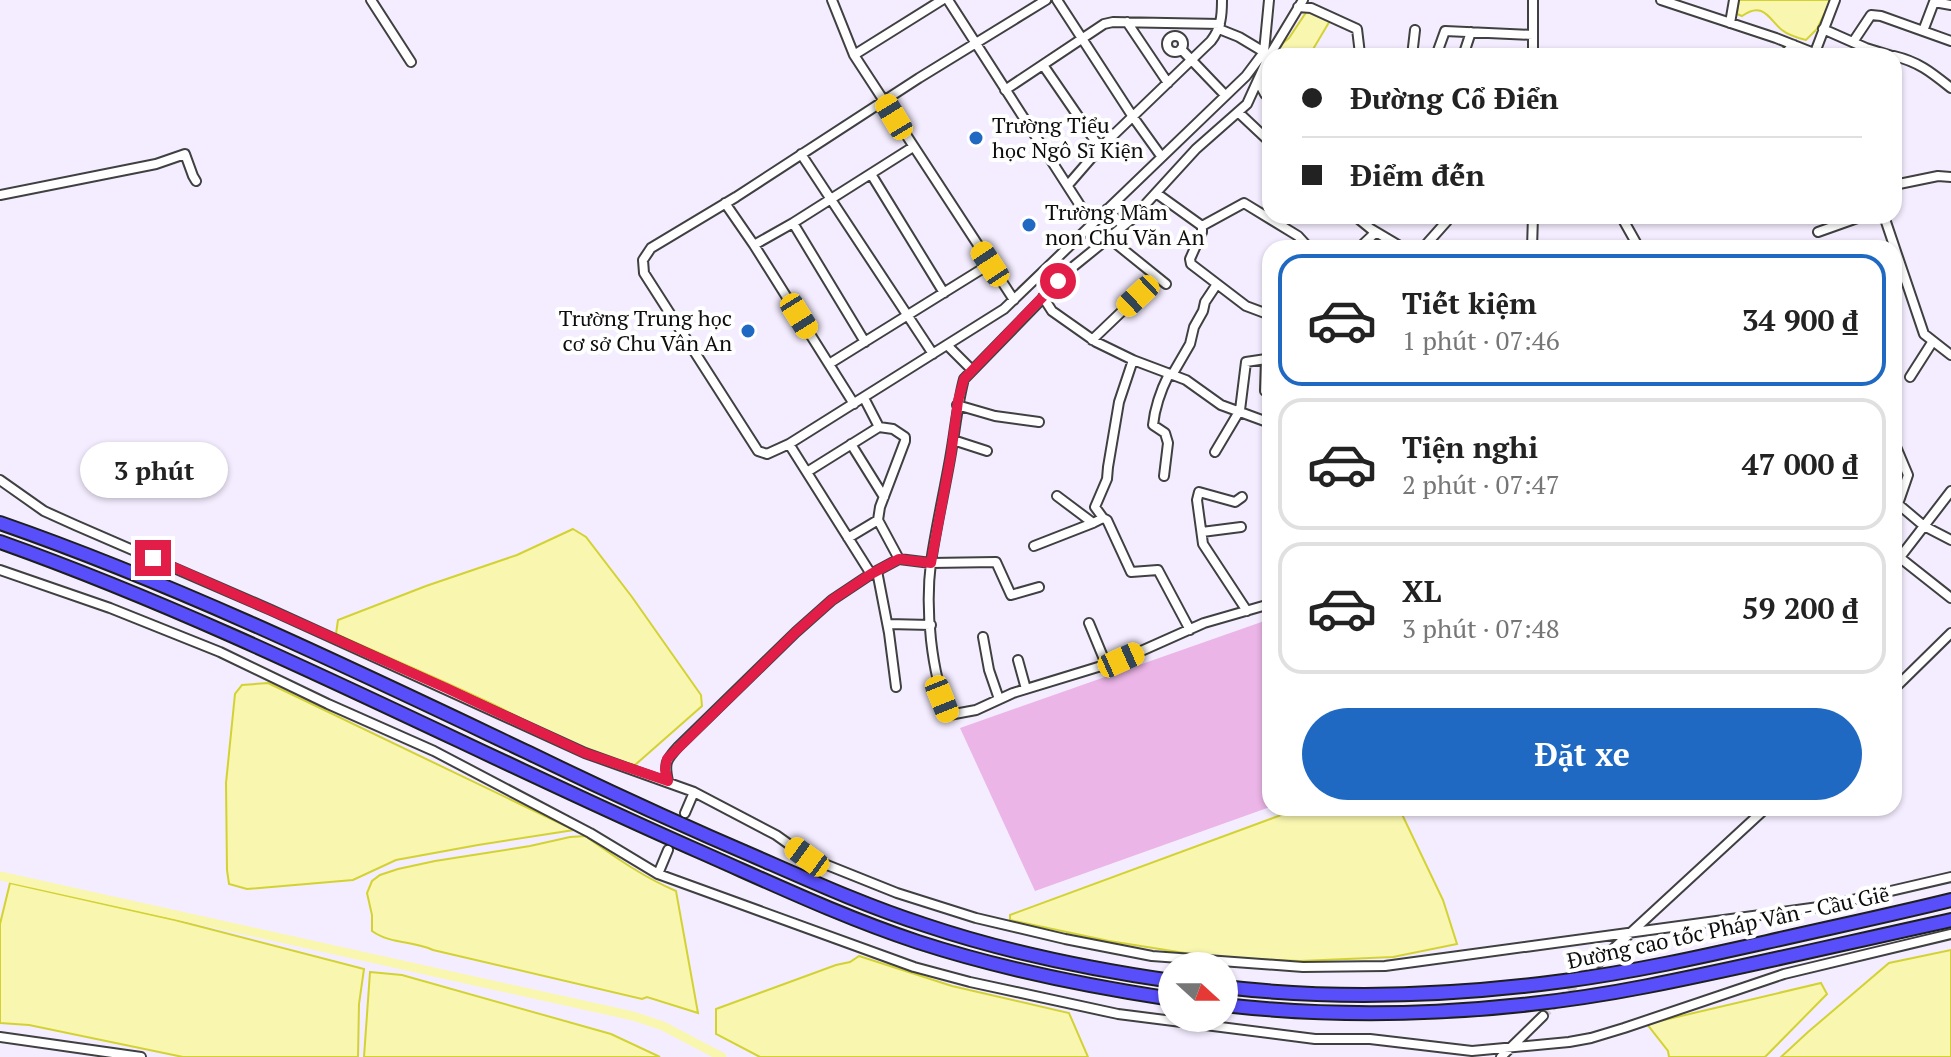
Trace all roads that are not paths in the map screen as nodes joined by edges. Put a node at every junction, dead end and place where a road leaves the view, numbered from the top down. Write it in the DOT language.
graph roads {
  1 [pos="371,0"];
  2 [pos="832,0"];
  3 [pos="945,0"];
  4 [pos="1046,0"];
  5 [pos="1057,0"];
  6 [pos="1222,0"];
  7 [pos="1269,0"];
  8 [pos="1533,0"];
  9 [pos="1661,0"];
  10 [pos="1734,0"];
  11 [pos="1835,0"];
  12 [pos="1301,4"];
  13 [pos="1951,5"];
  14 [pos="1127,22"];
  15 [pos="1175,22"];
  16 [pos="1730,23"];
  17 [pos="1220,26"];
  18 [pos="1823,29"];
  19 [pos="1415,30"];
  20 [pos="1923,31"];
  21 [pos="1471,32"];
  22 [pos="1533,35"];
  23 [pos="1174,36"];
  24 [pos="1082,39"];
  25 [pos="1951,41"];
  26 [pos="1853,42"];
  27 [pos="975,43"];
  28 [pos="1794,45"];
  29 [pos="1168,47"];
  30 [pos="1266,48"];
  31 [pos="1271,48"];
  32 [pos="1359,48"];
  33 [pos="1413,48"];
  34 [pos="1439,48"];
  35 [pos="1466,48"];
  36 [pos="1533,48"];
  37 [pos="1791,48"];
  38 [pos="1800,48"];
  39 [pos="1816,48"];
  40 [pos="1866,48"];
  41 [pos="1181,49"];
  42 [pos="1262,52"];
  43 [pos="854,55"];
  44 [pos="1151,57"];
  45 [pos="1902,58"];
  46 [pos="1262,59"];
  47 [pos="1192,60"];
  48 [pos="411,62"];
  49 [pos="1043,65"];
  50 [pos="1262,68"];
  51 [pos="1258,81"];
  52 [pos="1168,83"];
  53 [pos="1262,88"];
  54 [pos="1951,88"];
  55 [pos="1005,90"];
  56 [pos="1225,95"];
  57 [pos="884,101"];
  58 [pos="1238,112"];
  59 [pos="1133,117"];
  60 [pos="1262,134"];
  61 [pos="913,147"];
  62 [pos="1100,148"];
  63 [pos="801,154"];
  64 [pos="1161,156"];
  65 [pos="871,174"];
  66 [pos="1951,177"];
  67 [pos="196,181"];
  68 [pos="1902,183"];
  69 [pos="1068,185"];
  70 [pos="1156,193"];
  71 [pos="0,195"];
  72 [pos="831,199"];
  73 [pos="725,203"];
  74 [pos="1107,209"];
  75 [pos="1262,214"];
  76 [pos="793,223"];
  77 [pos="1092,224"];
  78 [pos="1278,224"];
  79 [pos="1366,224"];
  80 [pos="1444,224"];
  81 [pos="1840,224"];
  82 [pos="1123,226"];
  83 [pos="1202,226"];
  84 [pos="1376,232"];
  85 [pos="1818,232"];
  86 [pos="1109,238"];
  87 [pos="1302,240"];
  88 [pos="1368,240"];
  89 [pos="1390,240"];
  90 [pos="1430,240"];
  91 [pos="754,245"];
  92 [pos="990,264"];
  93 [pos="1902,269"];
  94 [pos="1166,284"];
  95 [pos="1217,284"];
  96 [pos="944,293"];
  97 [pos="1138,296"];
  98 [pos="1043,297"];
  99 [pos="1014,300"];
  100 [pos="1262,312"];
  101 [pos="908,316"];
  102 [pos="1092,340"];
  103 [pos="1933,341"];
  104 [pos="865,342"];
  105 [pos="947,345"];
  106 [pos="933,354"];
  107 [pos="1951,355"];
  108 [pos="1133,360"];
  109 [pos="1262,360"];
  110 [pos="829,364"];
  111 [pos="972,370"];
  112 [pos="1170,374"];
  113 [pos="1910,377"];
  114 [pos="864,398"];
  115 [pos="854,404"];
  116 [pos="957,405"];
  117 [pos="1240,410"];
  118 [pos="1262,420"];
  119 [pos="1039,422"];
  120 [pos="879,427"];
  121 [pos="953,440"];
  122 [pos="789,444"];
  123 [pos="851,444"];
  124 [pos="987,451"];
  125 [pos="1215,452"];
  126 [pos="1902,461"];
  127 [pos="807,472"];
  128 [pos="1164,476"];
  129 [pos="0,480"];
  130 [pos="1951,491"];
  131 [pos="1902,492"];
  132 [pos="1057,496"];
  133 [pos="884,497"];
  134 [pos="1242,497"];
  135 [pos="1902,507"];
  136 [pos="1103,518"];
  137 [pos="878,520"];
  138 [pos="0,523"];
  139 [pos="1093,523"];
  140 [pos="1924,526"];
  141 [pos="1241,527"];
  142 [pos="1202,532"];
  143 [pos="848,538"];
  144 [pos="1951,540"];
  145 [pos="0,542"];
  146 [pos="1034,546"];
  147 [pos="1902,552"];
  148 [pos="899,559"];
  149 [pos="931,563"];
  150 [pos="1902,563"];
  151 [pos="0,570"];
  152 [pos="874,573"];
  153 [pos="1039,587"];
  154 [pos="1951,598"];
  155 [pos="1262,606"];
  156 [pos="1247,611"];
  157 [pos="1089,623"];
  158 [pos="888,624"];
  159 [pos="931,625"];
  160 [pos="1190,630"];
  161 [pos="1951,633"];
  162 [pos="983,637"];
  163 [pos="1018,660"];
  164 [pos="1106,664"];
  165 [pos="1902,681"];
  166 [pos="896,687"];
  167 [pos="1026,689"];
  168 [pos="999,699"];
  169 [pos="668,781"];
  170 [pos="694,792"];
  171 [pos="685,813"];
  172 [pos="1757,816"];
  173 [pos="668,850"];
  174 [pos="658,874"];
  175 [pos="1951,877"];
  176 [pos="1951,900"];
  177 [pos="1951,920"];
  178 [pos="1635,930"];
  179 [pos="1951,934"];
  180 [pos="1599,962"];
  181 [pos="1158,979"];
  182 [pos="1238,988"];
  183 [pos="1158,997"];
  184 [pos="1238,1006"];
  185 [pos="1543,1016"];
  186 [pos="0,1037"];
  187 [pos="1512,1047"];
  188 [pos="141,1057"];
  189 [pos="1501,1057"];
  1 -- 48 [label="street"];
  2 -- 43 [label="street"];
  3 -- 27 [label="street"];
  3 -- 43 [label="street"];
  4 -- 27 [label="street"];
  5 -- 24 [label="street"];
  6 -- 17 [label="street"];
  7 -- 30 [label="street"];
  8 -- 22 [label="street"];
  9 -- 16 [label="street"];
  10 -- 16 [label="street"];
  11 -- 18 [label="street"];
  12 -- 31 [label="street"];
  12 -- 32 [label="street"];
  13 -- 20 [label="street"];
  14 -- 15 [label="street"];
  14 -- 24 [label="street"];
  14 -- 44 [label="street"];
  15 -- 17 [label="street"];
  15 -- 23 [label="street"];
  16 -- 28 [label="street"];
  17 -- 42 [label="street"];
  17 -- 47 [label="street"];
  18 -- 26 [label="street"];
  18 -- 39 [label="street"];
  19 -- 33 [label="street"];
  20 -- 25 [label="street"];
  20 -- 26 [label="street"];
  21 -- 22 [label="street"];
  21 -- 34 [label="street"];
  21 -- 35 [label="street"];
  22 -- 36 [label="street"];
  23 -- 29 [label="street"];
  23 -- 41 [label="street"];
  24 -- 49 [label="street"];
  24 -- 59 [label="street"];
  26 -- 40 [label="street"];
  27 -- 55 [label="street"];
  27 -- 57 [label="street"];
  28 -- 37 [label="street"];
  28 -- 38 [label="street"];
  29 -- 41 [label="street"];
  29 -- 44 [label="street"];
  41 -- 47 [label="street"];
  43 -- 57 [label="street"];
  44 -- 52 [label="street"];
  45 -- 54 [label="street"];
  46 -- 56 [label="street"];
  47 -- 52 [label="street"];
  47 -- 56 [label="street"];
  49 -- 55 [label="street"];
  49 -- 62 [label="street"];
  50 -- 51 [label="street"];
  51 -- 53 [label="street"];
  51 -- 58 [label="street"];
  52 -- 59 [label="street"];
  55 -- 69 [label="street"];
  56 -- 64 [label="street"];
  57 -- 61 [label="street"];
  57 -- 63 [label="street"];
  58 -- 60 [label="street"];
  58 -- 70 [label="street"];
  59 -- 62 [label="street"];
  59 -- 64 [label="street"];
  61 -- 65 [label="street"];
  61 -- 92 [label="street"];
  62 -- 69 [label="street"];
  63 -- 72 [label="street"];
  63 -- 73 [label="street"];
  64 -- 74 [label="street"];
  65 -- 72 [label="street"];
  65 -- 96 [label="street"];
  66 -- 68 [label="street"];
  67 -- 71 [label="street"];
  69 -- 77 [label="street"];
  70 -- 82 [label="street"];
  70 -- 83 [label="street"];
  72 -- 76 [label="street"];
  72 -- 101 [label="street"];
  73 -- 91 [label="street"];
  73 -- 122 [label="street"];
  74 -- 77 [label="street"];
  74 -- 82 [label="street"];
  75 -- 83 [label="street"];
  76 -- 91 [label="street"];
  76 -- 104 [label="street"];
  77 -- 99 [label="street"];
  78 -- 87 [label="street"];
  79 -- 84 [label="street"];
  80 -- 90 [label="street"];
  81 -- 85 [label="street"];
  82 -- 86 [label="street"];
  83 -- 95 [label="street"];
  84 -- 88 [label="street"];
  84 -- 89 [label="street"];
  86 -- 94 [label="street"];
  86 -- 98 [label="street"];
  91 -- 110 [label="street"];
  92 -- 96 [label="street"];
  92 -- 99 [label="street"];
  93 -- 103 [label="street"];
  95 -- 100 [label="street"];
  95 -- 112 [label="street"];
  96 -- 101 [label="street"];
  97 -- 102 [label="street"];
  98 -- 102 [label="street"];
  98 -- 111 [label="street"];
  99 -- 105 [label="street"];
  101 -- 104 [label="street"];
  101 -- 106 [label="street"];
  102 -- 108 [label="street"];
  103 -- 107 [label="street"];
  103 -- 113 [label="street"];
  104 -- 110 [label="street"];
  105 -- 106 [label="street"];
  105 -- 111 [label="street"];
  106 -- 114 [label="street"];
  108 -- 112 [label="street"];
  108 -- 136 [label="street"];
  109 -- 117 [label="street"];
  110 -- 115 [label="street"];
  111 -- 116 [label="street"];
  112 -- 117 [label="street"];
  112 -- 128 [label="street"];
  114 -- 115 [label="street"];
  114 -- 120 [label="street"];
  115 -- 122 [label="street"];
  116 -- 119 [label="street"];
  116 -- 121 [label="street"];
  117 -- 118 [label="street"];
  117 -- 125 [label="street"];
  120 -- 123 [label="street"];
  120 -- 133 [label="street"];
  121 -- 124 [label="street"];
  121 -- 149 [label="street"];
  122 -- 127 [label="street"];
  123 -- 127 [label="street"];
  123 -- 133 [label="street"];
  126 -- 131 [label="street"];
  127 -- 143 [label="street"];
  129 -- 169 [label="street"];
  130 -- 140 [label="street"];
  132 -- 139 [label="street"];
  133 -- 137 [label="street"];
  134 -- 142 [label="street"];
  135 -- 140 [label="street"];
  136 -- 139 [label="street"];
  136 -- 160 [label="street"];
  137 -- 143 [label="street"];
  137 -- 148 [label="street"];
  138 -- 181 [label="highway"];
  139 -- 146 [label="street"];
  140 -- 144 [label="street"];
  140 -- 147 [label="street"];
  141 -- 142 [label="street"];
  142 -- 156 [label="street"];
  143 -- 152 [label="street"];
  145 -- 183 [label="highway"];
  148 -- 149 [label="street"];
  148 -- 152 [label="street"];
  149 -- 153 [label="street"];
  149 -- 159 [label="street"];
  150 -- 154 [label="street"];
  151 -- 174 [label="street"];
  152 -- 158 [label="street"];
  152 -- 169 [label="street"];
  155 -- 156 [label="street"];
  156 -- 160 [label="street"];
  157 -- 164 [label="street"];
  158 -- 159 [label="street"];
  158 -- 166 [label="street"];
  159 -- 168 [label="street"];
  160 -- 164 [label="street"];
  161 -- 165 [label="street"];
  162 -- 168 [label="street"];
  163 -- 167 [label="street"];
  164 -- 167 [label="street"];
  167 -- 168 [label="street"];
  169 -- 170 [label="street"];
  170 -- 171 [label="street"];
  170 -- 178 [label="street"];
  172 -- 178 [label="street"];
  173 -- 174 [label="street"];
  174 -- 187 [label="street"];
  175 -- 178 [label="street"];
  176 -- 182 [label="highway, Đường cao tốc Pháp Vân - Cầu Giẽ"];
  177 -- 184 [label="highway, Đường cao tốc Pháp Vân - Cầu Giẽ"];
  178 -- 180 [label="street"];
  179 -- 187 [label="street"];
  185 -- 187 [label="street"];
  186 -- 188 [label="street"];
  187 -- 189 [label="street"];
}
